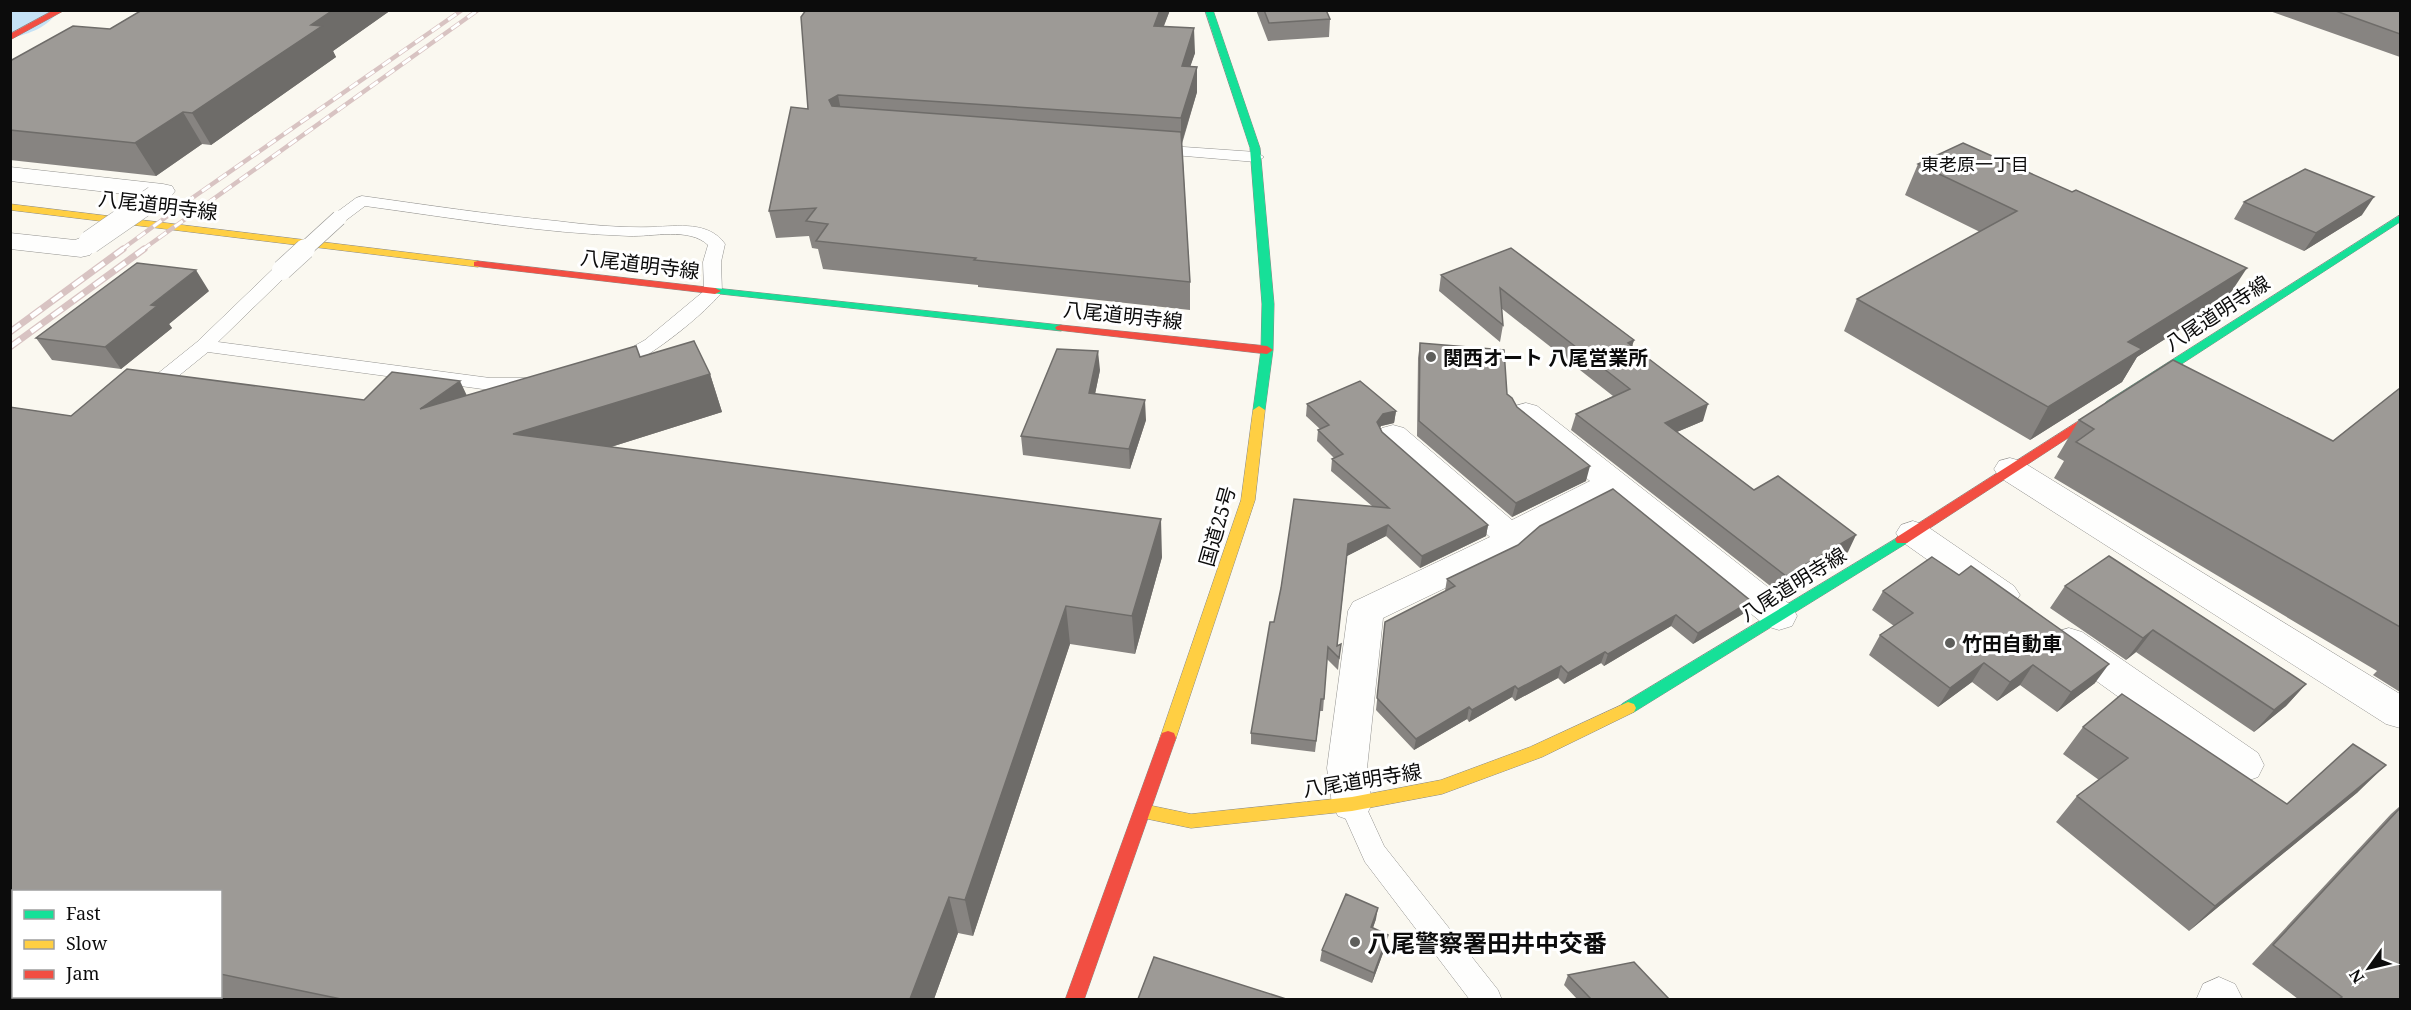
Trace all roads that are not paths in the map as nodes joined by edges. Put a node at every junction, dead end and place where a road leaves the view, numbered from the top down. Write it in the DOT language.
graph roads {
  1 [pos="61,10"];
  2 [pos="1209,10"];
  3 [pos="10,38"];
  4 [pos="1139,148"];
  5 [pos="1256,157"];
  6 [pos="10,174"];
  7 [pos="10,207"];
  8 [pos="2400,218"];
  9 [pos="10,241"];
  10 [pos="713,292"];
  11 [pos="204,346"];
  12 [pos="1267,350"];
  13 [pos="600,370"];
  14 [pos="554,384"];
  15 [pos="133,403"];
  16 [pos="1526,413"];
  17 [pos="1393,435"];
  18 [pos="2010,469"];
  19 [pos="1613,483"];
  20 [pos="1913,533"];
  21 [pos="1512,538"];
  22 [pos="1779,616"];
  23 [pos="2400,712"];
  24 [pos="2244,765"];
  25 [pos="1352,804"];
  26 [pos="1143,811"];
  27 [pos="1074,999"];
  28 [pos="1488,999"];
  1 -- 3 [label="main road"];
  2 -- 5 [label="main road, 国道25号"];
  4 -- 5 [label="lane"];
  5 -- 12 [label="main road, 国道25号"];
  6 -- 9 [label="street, bridge"];
  7 -- 10 [label="main road, 八尾道明寺線"];
  8 -- 18 [label="main road, 八尾道明寺線"];
  10 -- 11 [label="lane, bridge"];
  10 -- 12 [label="main road, 八尾道明寺線"];
  10 -- 13 [label="lane"];
  11 -- 14 [label="lane"];
  11 -- 15 [label="lane"];
  12 -- 26 [label="main road, 国道25号"];
  16 -- 19 [label="street"];
  17 -- 21 [label="street"];
  18 -- 20 [label="main road, 八尾道明寺線"];
  18 -- 23 [label="street"];
  19 -- 21 [label="street"];
  19 -- 22 [label="street"];
  20 -- 22 [label="main road, 八尾道明寺線"];
  20 -- 24 [label="street"];
  21 -- 25 [label="street"];
  22 -- 25 [label="main road, 八尾道明寺線"];
  25 -- 26 [label="main road, 八尾道明寺線"];
  25 -- 28 [label="lane"];
  26 -- 27 [label="main road, 国道25号"];
}
